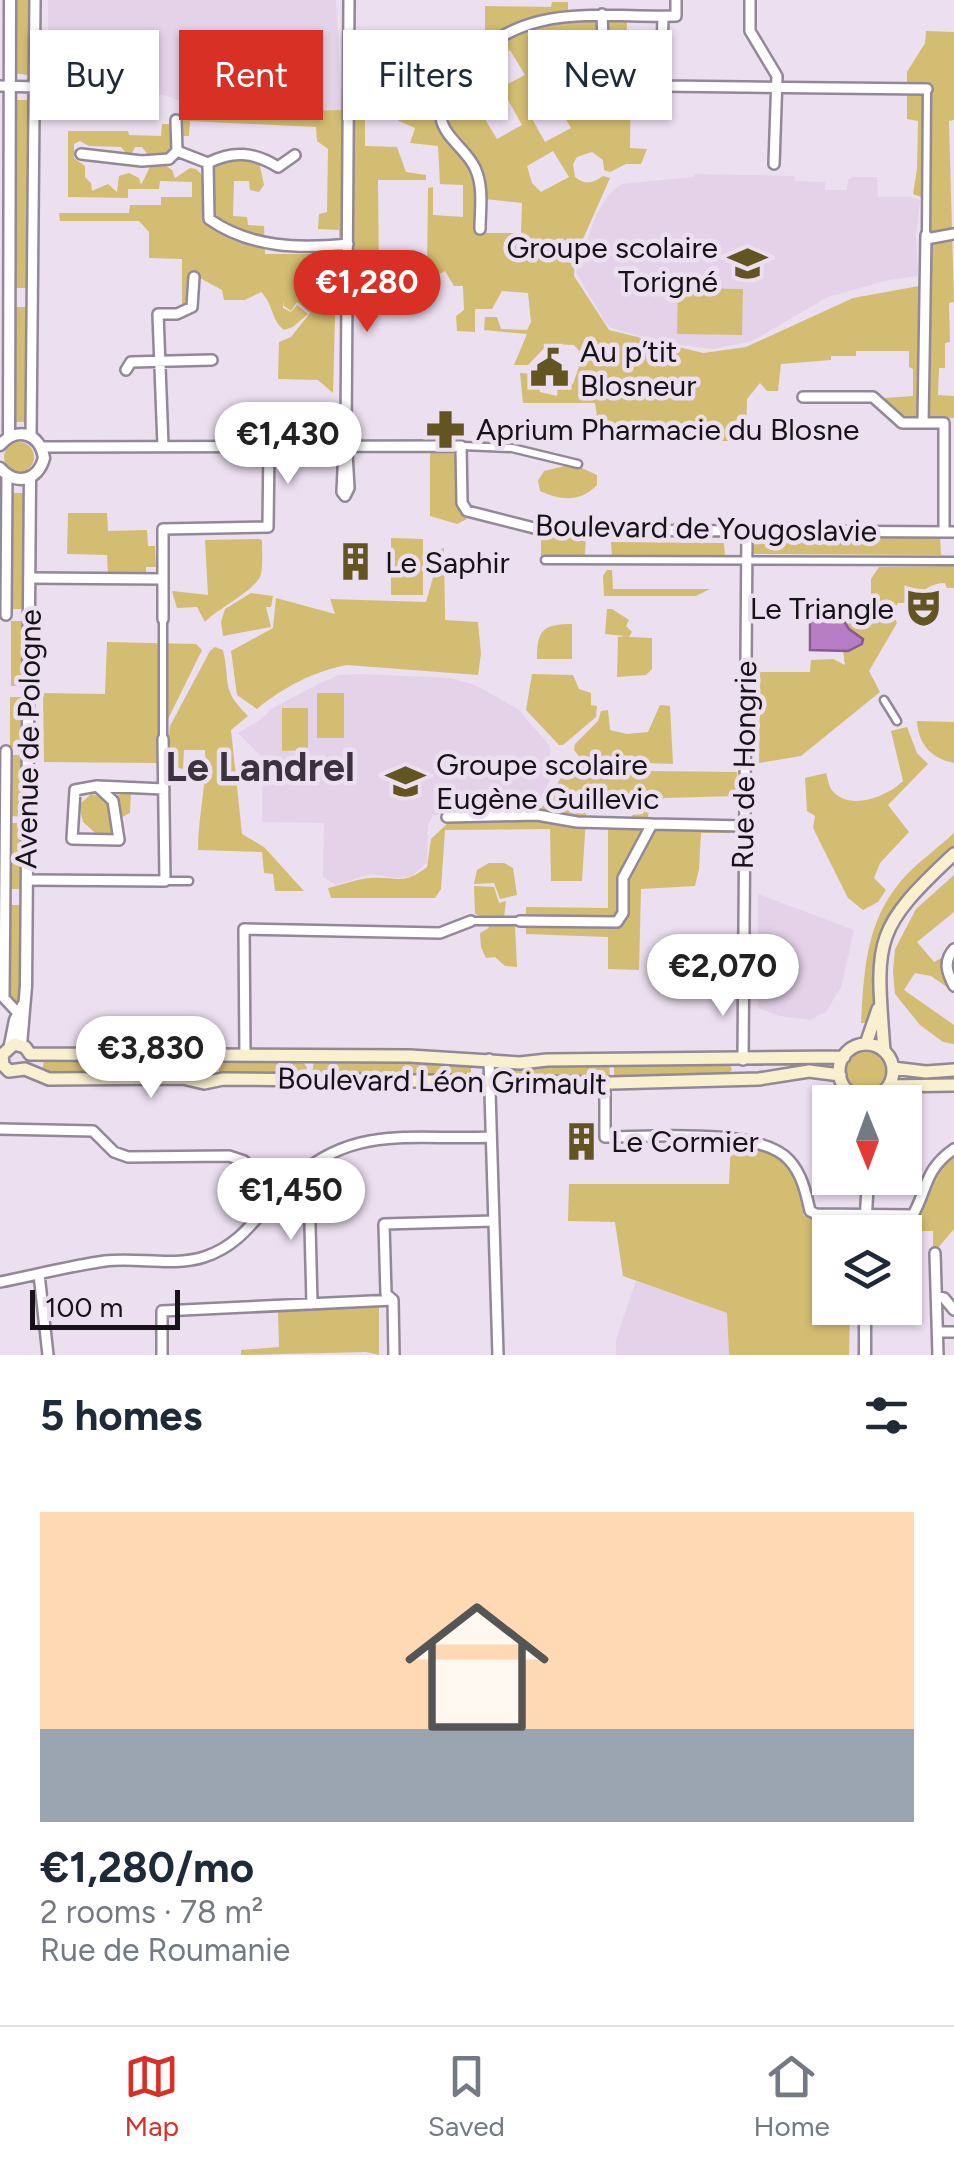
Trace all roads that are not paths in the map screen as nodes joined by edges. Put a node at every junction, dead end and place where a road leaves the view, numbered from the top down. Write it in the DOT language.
graph roads {
  1 [pos="10,0"];
  2 [pos="35,0"];
  3 [pos="676,0"];
  4 [pos="750,0"];
  5 [pos="350,2"];
  6 [pos="602,14"];
  7 [pos="663,17"];
  8 [pos="35,30"];
  9 [pos="603,30"];
  10 [pos="4,86"];
  11 [pos="30,87"];
  12 [pos="777,88"];
  13 [pos="927,89"];
  14 [pos="35,120"];
  15 [pos="176,120"];
  16 [pos="178,151"];
  17 [pos="81,154"];
  18 [pos="295,155"];
  19 [pos="208,163"];
  20 [pos="774,164"];
  21 [pos="480,229"];
  22 [pos="954,234"];
  23 [pos="926,237"];
  24 [pos="348,244"];
  25 [pos="194,278"];
  26 [pos="10,292"];
  27 [pos="32,292"];
  28 [pos="212,360"];
  29 [pos="161,362"];
  30 [pos="126,370"];
  31 [pos="804,397"];
  32 [pos="923,423"];
  33 [pos="31,436"];
  34 [pos="2,442"];
  35 [pos="164,446"];
  36 [pos="269,446"];
  37 [pos="346,446"];
  38 [pos="462,446"];
  39 [pos="42,447"];
  40 [pos="578,464"];
  41 [pos="4,472"];
  42 [pos="30,478"];
  43 [pos="748,530"];
  44 [pos="949,532"];
  45 [pos="544,560"];
  46 [pos="747,560"];
  47 [pos="954,561"];
  48 [pos="29,578"];
  49 [pos="163,579"];
  50 [pos="6,616"];
  51 [pos="163,619"];
  52 [pos="884,700"];
  53 [pos="897,721"];
  54 [pos="163,740"];
  55 [pos="6,751"];
  56 [pos="97,786"];
  57 [pos="164,789"];
  58 [pos="447,817"];
  59 [pos="652,824"];
  60 [pos="743,826"];
  61 [pos="954,854"];
  62 [pos="27,880"];
  63 [pos="165,880"];
  64 [pos="189,882"];
  65 [pos="471,921"];
  66 [pos="520,921"];
  67 [pos="954,949"];
  68 [pos="954,986"];
  69 [pos="880,995"];
  70 [pos="25,999"];
  71 [pos="18,1013"];
  72 [pos="866,1044"];
  73 [pos="13,1051"];
  74 [pos="884,1051"];
  75 [pos="245,1055"];
  76 [pos="844,1056"];
  77 [pos="489,1059"];
  78 [pos="743,1060"];
  79 [pos="893,1068"];
  80 [pos="3,1070"];
  81 [pos="25,1070"];
  82 [pos="954,1070"];
  83 [pos="840,1075"];
  84 [pos="743,1079"];
  85 [pos="490,1081"];
  86 [pos="605,1083"];
  87 [pos="844,1085"];
  88 [pos="889,1085"];
  89 [pos="922,1085"];
  90 [pos="954,1085"];
  91 [pos="0,1128"];
  92 [pos="492,1137"];
  93 [pos="954,1150"];
  94 [pos="300,1173"];
  95 [pos="280,1192"];
  96 [pos="865,1195"];
  97 [pos="865,1215"];
  98 [pos="494,1221"];
  99 [pos="935,1254"];
  100 [pos="39,1274"];
  101 [pos="0,1282"];
  102 [pos="937,1296"];
  103 [pos="392,1300"];
  104 [pos="312,1304"];
  105 [pos="954,1310"];
  106 [pos="865,1325"];
  107 [pos="938,1332"];
  108 [pos="954,1332"];
  109 [pos="48,1355"];
  110 [pos="162,1355"];
  111 [pos="394,1355"];
  112 [pos="498,1355"];
  113 [pos="865,1355"];
  114 [pos="938,1355"];
  1 -- 10 [label="street"];
  2 -- 8 [label="street"];
  3 -- 7 [label="street"];
  4 -- 12 [label="street"];
  5 -- 24 [label="street"];
  6 -- 7 [label="street"];
  6 -- 9 [label="street"];
  6 -- 21 [label="street"];
  7 -- 12 [label="street"];
  10 -- 11 [label="street"];
  10 -- 26 [label="street"];
  12 -- 13 [label="street"];
  12 -- 20 [label="street"];
  13 -- 23 [label="street"];
  14 -- 27 [label="street"];
  15 -- 16 [label="street"];
  16 -- 17 [label="street"];
  16 -- 19 [label="street"];
  18 -- 19 [label="street"];
  19 -- 24 [label="street"];
  22 -- 23 [label="street"];
  23 -- 32 [label="street"];
  24 -- 37 [label="street"];
  25 -- 29 [label="street"];
  26 -- 27 [label="street"];
  26 -- 34 [label="street"];
  27 -- 33 [label="street"];
  28 -- 29 [label="street"];
  29 -- 30 [label="street"];
  29 -- 35 [label="street"];
  31 -- 32 [label="street"];
  32 -- 44 [label="street"];
  33 -- 34 [label="street"];
  33 -- 39 [label="street"];
  35 -- 36 [label="street, Boulevard de Yougoslavie"];
  35 -- 39 [label="street, Boulevard de Yougoslavie"];
  36 -- 37 [label="street, Boulevard de Yougoslavie"];
  36 -- 49 [label="street"];
  37 -- 38 [label="street, Boulevard de Yougoslavie"];
  38 -- 40 [label="street, Boulevard de Yougoslavie"];
  38 -- 43 [label="street, Boulevard de Yougoslavie"];
  39 -- 42 [label="street"];
  41 -- 42 [label="street"];
  41 -- 50 [label="street, Avenue de Pologne"];
  42 -- 48 [label="street, Avenue de Pologne"];
  43 -- 44 [label="street, Boulevard de Yougoslavie"];
  43 -- 46 [label="street, Rue de Hongrie"];
  45 -- 46 [label="street, Boulevard de Yougoslavie"];
  46 -- 47 [label="street, Boulevard de Yougoslavie"];
  46 -- 60 [label="street, Rue de Hongrie"];
  48 -- 49 [label="street"];
  48 -- 62 [label="street, Avenue de Pologne"];
  49 -- 51 [label="street"];
  51 -- 54 [label="street"];
  52 -- 53 [label="street"];
  54 -- 57 [label="street"];
  55 -- 71 [label="street, Avenue de Pologne"];
  56 -- 56 [label="street"];
  56 -- 57 [label="street"];
  57 -- 63 [label="street"];
  58 -- 59 [label="street"];
  59 -- 60 [label="street"];
  59 -- 66 [label="street"];
  60 -- 78 [label="street, Rue de Hongrie"];
  61 -- 69 [label="main road"];
  62 -- 63 [label="street"];
  62 -- 70 [label="street, Avenue de Pologne"];
  63 -- 64 [label="street"];
  65 -- 66 [label="street"];
  65 -- 75 [label="street"];
  67 -- 68 [label="street"];
  69 -- 72 [label="main road"];
  69 -- 74 [label="main road"];
  70 -- 71 [label="street, Avenue de Pologne"];
  70 -- 73 [label="street, Avenue de Pologne"];
  71 -- 73 [label="street, Avenue de Pologne"];
  72 -- 74 [label="main road"];
  72 -- 76 [label="main road"];
  73 -- 75 [label="main road, Boulevard Léon Grimault"];
  73 -- 80 [label="main road"];
  73 -- 81 [label="main road"];
  74 -- 79 [label="main road"];
  75 -- 77 [label="main road, Boulevard Léon Grimault"];
  76 -- 78 [label="main road, Boulevard Léon Grimault"];
  76 -- 83 [label="main road"];
  77 -- 78 [label="main road, Boulevard Léon Grimault"];
  77 -- 85 [label="street"];
  78 -- 84 [label="main road"];
  79 -- 82 [label="main road"];
  79 -- 88 [label="main road"];
  80 -- 81 [label="main road, Boulevard Léon Grimault"];
  81 -- 85 [label="main road, Boulevard Léon Grimault"];
  83 -- 84 [label="main road, Boulevard Léon Grimault"];
  83 -- 87 [label="main road"];
  84 -- 86 [label="main road, Boulevard Léon Grimault"];
  85 -- 86 [label="main road, Boulevard Léon Grimault"];
  85 -- 92 [label="street"];
  86 -- 97 [label="street"];
  89 -- 90 [label="main road"];
  91 -- 95 [label="street"];
  92 -- 94 [label="street"];
  92 -- 98 [label="street"];
  93 -- 97 [label="street"];
  94 -- 95 [label="street"];
  94 -- 104 [label="street"];
  95 -- 100 [label="street"];
  96 -- 97 [label="street"];
  98 -- 103 [label="street"];
  98 -- 112 [label="street"];
  99 -- 102 [label="street"];
  100 -- 101 [label="street"];
  100 -- 109 [label="street"];
  102 -- 105 [label="street"];
  102 -- 107 [label="street"];
  103 -- 104 [label="street"];
  103 -- 111 [label="street"];
  104 -- 110 [label="street"];
  106 -- 113 [label="street"];
  107 -- 108 [label="street"];
  107 -- 114 [label="street"];
}
